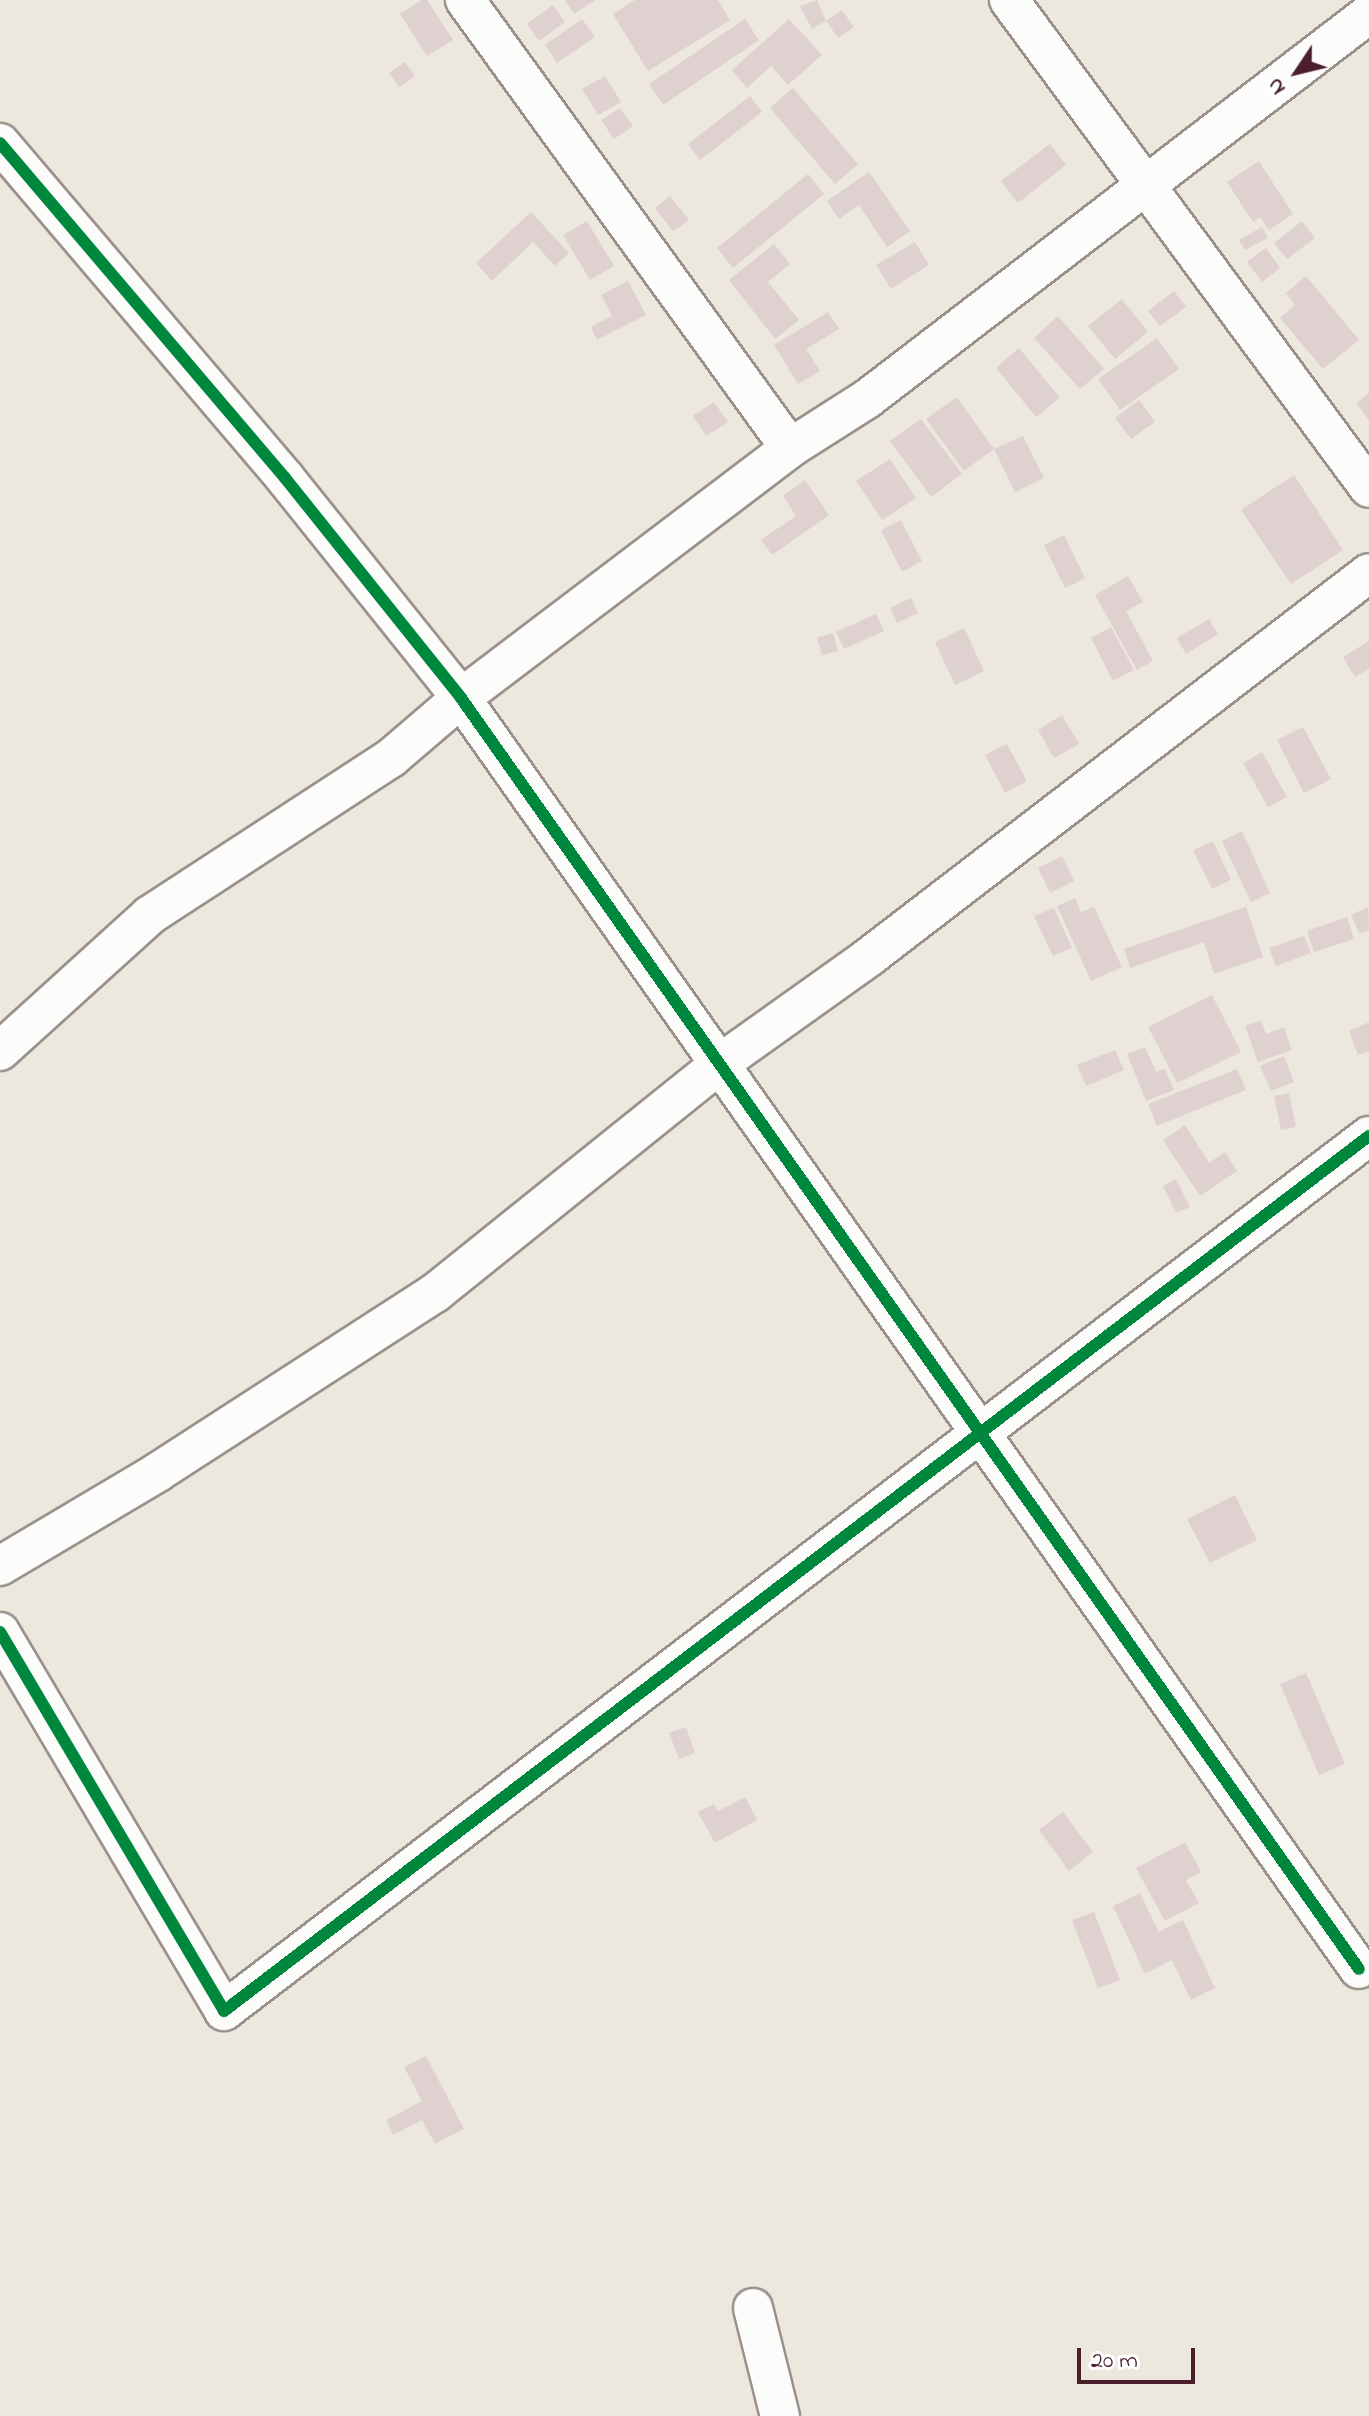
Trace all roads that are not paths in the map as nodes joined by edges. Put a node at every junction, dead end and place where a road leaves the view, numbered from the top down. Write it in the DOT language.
graph roads {
  1 [pos="465,0"];
  2 [pos="1009,0"];
  3 [pos="1369,14"];
  4 [pos="0,143"];
  5 [pos="1144,187"];
  6 [pos="790,448"];
  7 [pos="1369,488"];
  8 [pos="1369,573"];
  9 [pos="461,698"];
  10 [pos="0,1051"];
  11 [pos="722,1062"];
  12 [pos="1369,1136"];
  13 [pos="984,1435"];
  14 [pos="0,1566"];
  15 [pos="0,1632"];
  16 [pos="1359,1969"];
  17 [pos="753,2308"];
  18 [pos="780,2416"];
  1 -- 6 [label="street"];
  2 -- 5 [label="street"];
  3 -- 5 [label="street"];
  4 -- 9 [label="street"];
  5 -- 6 [label="street"];
  5 -- 7 [label="street"];
  6 -- 9 [label="street"];
  8 -- 11 [label="street"];
  9 -- 10 [label="street"];
  9 -- 11 [label="street"];
  11 -- 13 [label="street"];
  11 -- 14 [label="street"];
  12 -- 13 [label="street"];
  13 -- 15 [label="street"];
  13 -- 16 [label="street"];
  17 -- 18 [label="street"];
}
